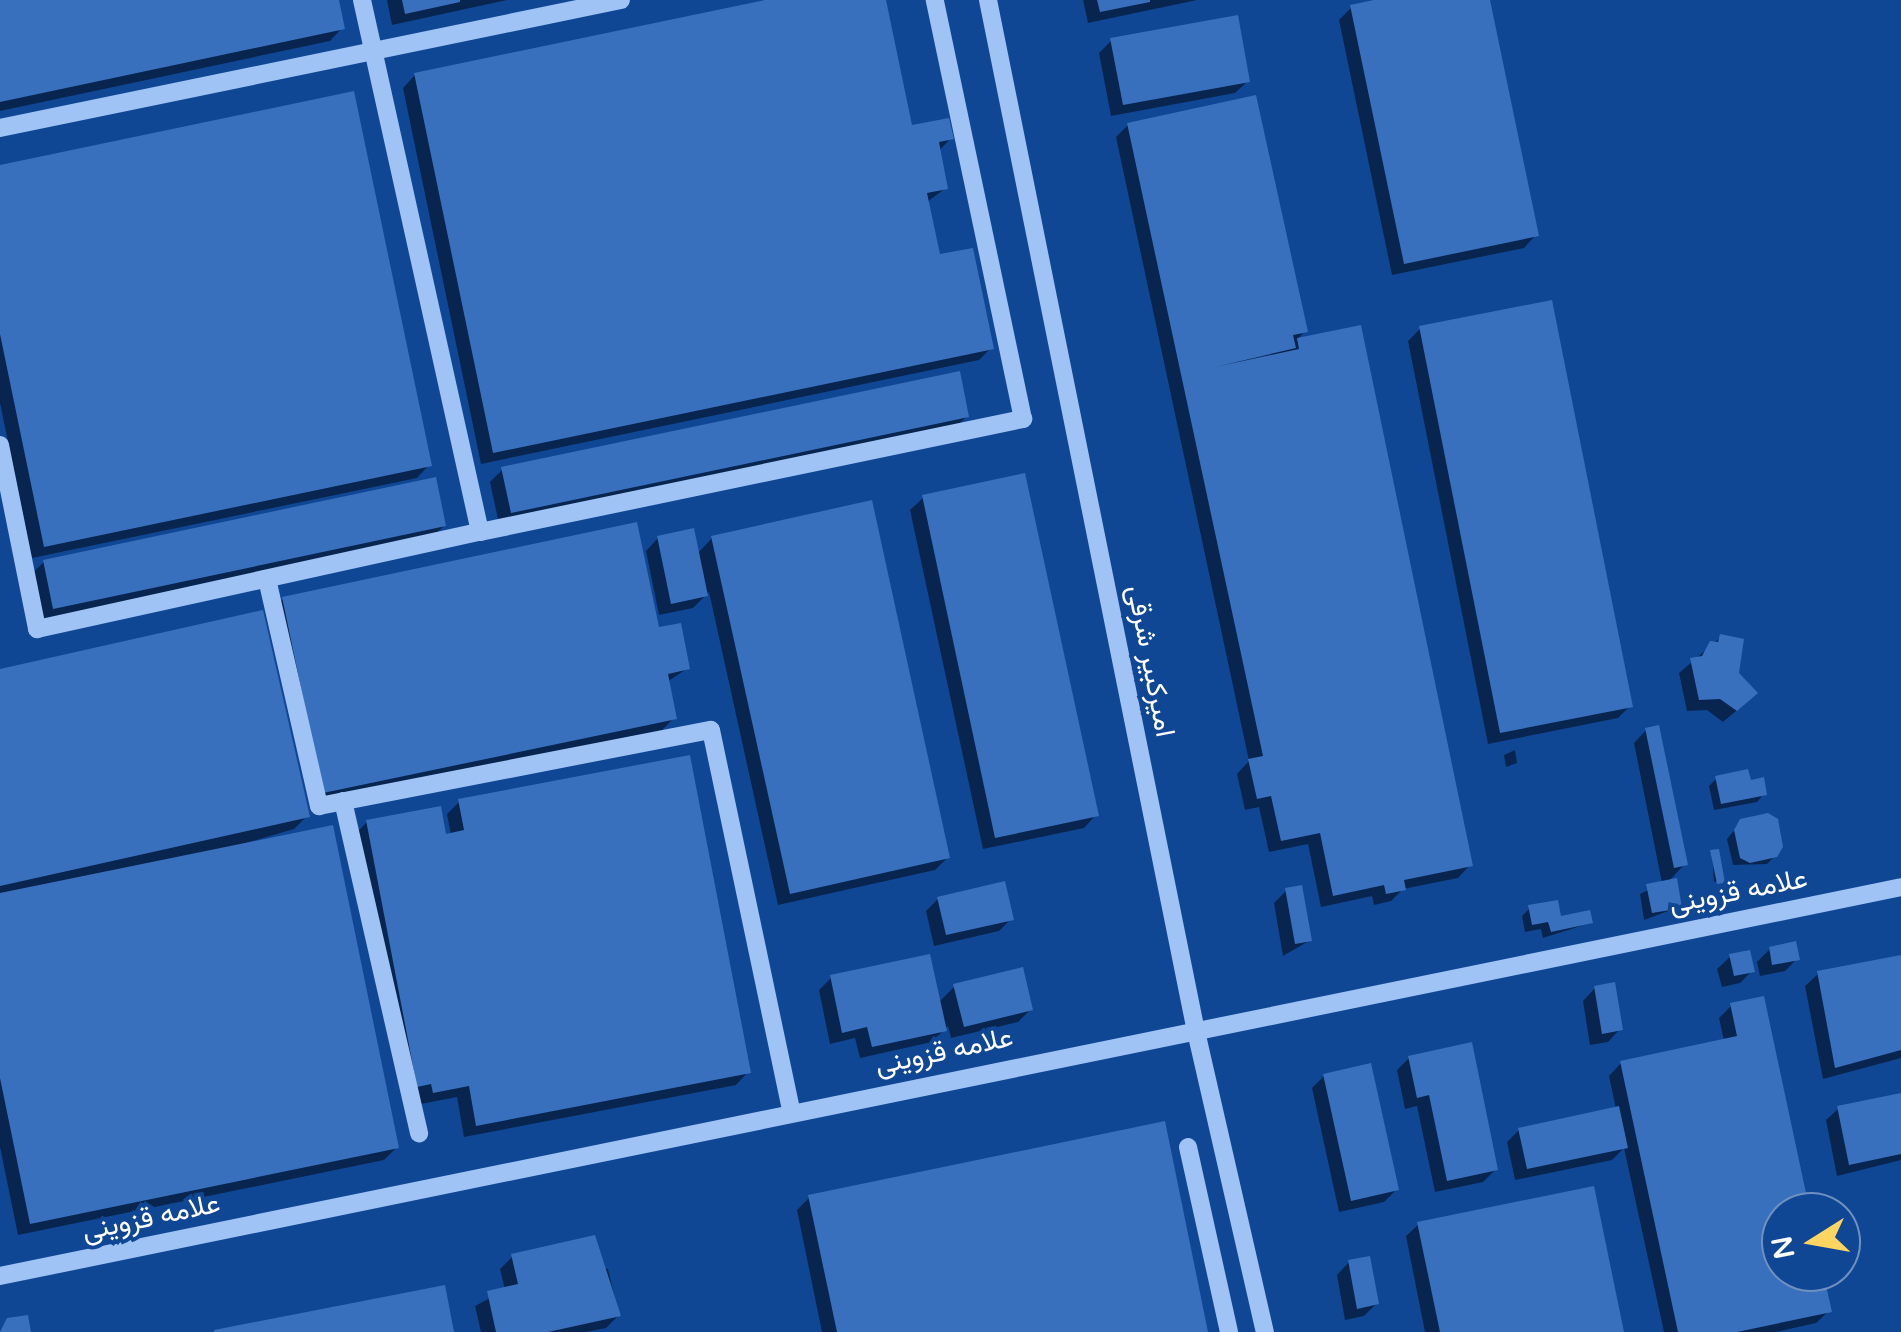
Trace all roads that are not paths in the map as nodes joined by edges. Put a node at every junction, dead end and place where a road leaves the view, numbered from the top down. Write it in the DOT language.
graph roads {
  1 [pos="362,0"];
  2 [pos="621,0"];
  3 [pos="934,0"];
  4 [pos="988,0"];
  5 [pos="374,54"];
  6 [pos="0,128"];
  7 [pos="0,445"];
  8 [pos="480,532"];
  9 [pos="267,579"];
  10 [pos="343,801"];
  11 [pos="1901,887"];
  12 [pos="1195,1027"];
  13 [pos="792,1111"];
  14 [pos="419,1133"];
  15 [pos="1188,1147"];
  16 [pos="0,1276"];
  17 [pos="1229,1332"];
  18 [pos="1265,1332"];
  1 -- 5 [label="street"];
  2 -- 5 [label="street"];
  3 -- 8 [label="street"];
  4 -- 12 [label="street, امیرکبیر شرقی"];
  5 -- 6 [label="street"];
  5 -- 8 [label="street"];
  7 -- 9 [label="street"];
  8 -- 9 [label="street"];
  9 -- 10 [label="street"];
  10 -- 13 [label="street"];
  10 -- 14 [label="street"];
  11 -- 12 [label="street, علامه قزوینی"];
  12 -- 13 [label="street, علامه قزوینی"];
  12 -- 18 [label="street, امیرکبیر شرقی"];
  13 -- 16 [label="street, علامه قزوینی"];
  15 -- 17 [label="street"];
}
